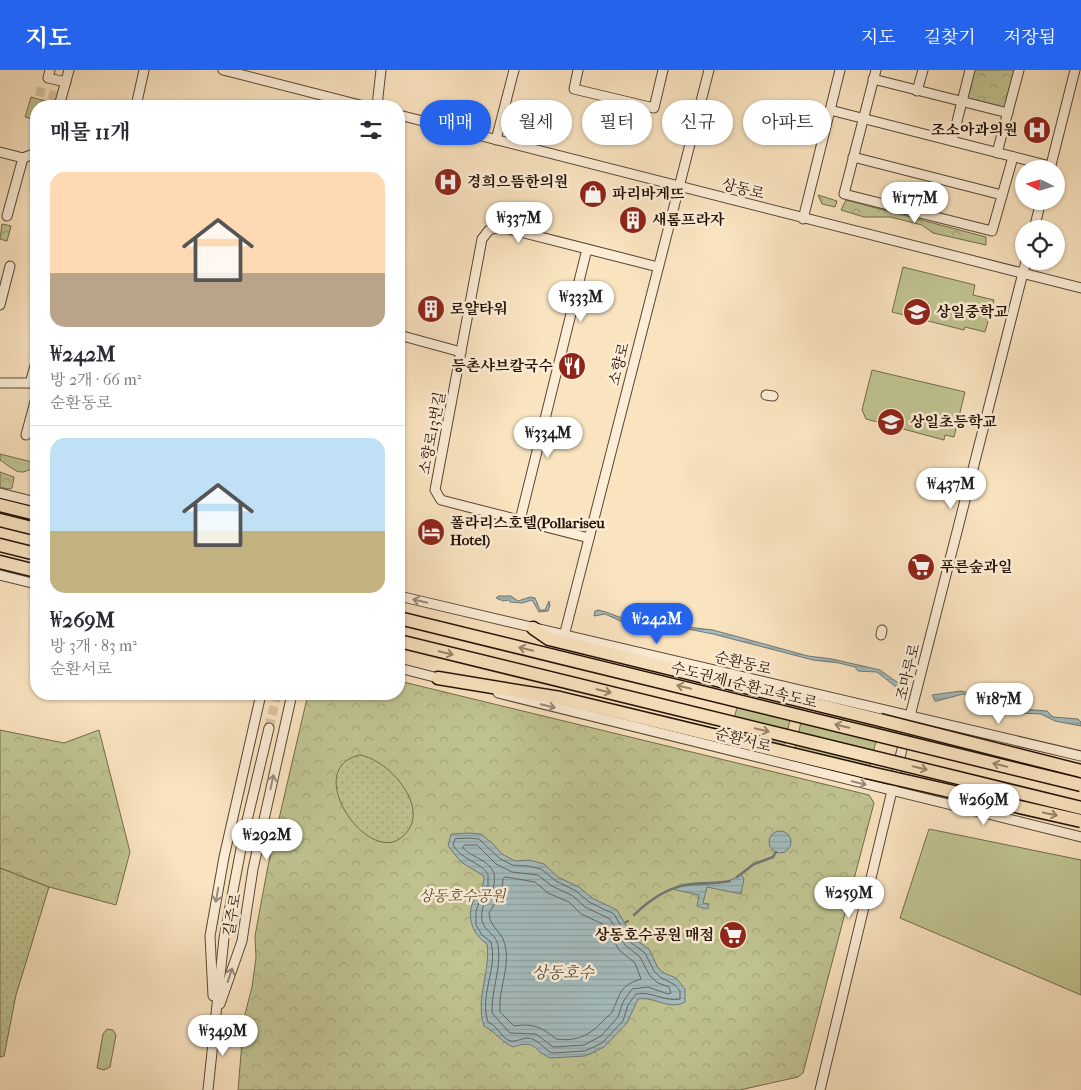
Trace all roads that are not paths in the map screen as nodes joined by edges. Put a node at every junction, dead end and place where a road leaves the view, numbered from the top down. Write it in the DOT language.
graph roads {
  1 [pos="50,70"];
  2 [pos="69,70"];
  3 [pos="144,70"];
  4 [pos="223,70"];
  5 [pos="381,70"];
  6 [pos="514,70"];
  7 [pos="578,70"];
  8 [pos="663,70"];
  9 [pos="709,70"];
  10 [pos="840,70"];
  11 [pos="923,70"];
  12 [pos="970,70"];
  13 [pos="1019,70"];
  14 [pos="1075,70"];
  15 [pos="874,75"];
  16 [pos="66,82"];
  17 [pos="918,91"];
  18 [pos="59,100"];
  19 [pos="137,100"];
  20 [pos="340,100"];
  21 [pos="378,100"];
  22 [pos="962,102"];
  23 [pos="831,106"];
  24 [pos="831,110"];
  25 [pos="1008,113"];
  26 [pos="405,117"];
  27 [pos="863,119"];
  28 [pos="496,140"];
  29 [pos="952,141"];
  30 [pos="821,145"];
  31 [pos="0,152"];
  32 [pos="997,152"];
  33 [pos="30,155"];
  34 [pos="1013,156"];
  35 [pos="853,157"];
  36 [pos="22,158"];
  37 [pos="1026,160"];
  38 [pos="1052,160"];
  39 [pos="679,187"];
  40 [pos="1002,195"];
  41 [pos="8,216"];
  42 [pos="803,219"];
  43 [pos="587,249"];
  44 [pos="10,266"];
  45 [pos="658,267"];
  46 [pos="1024,270"];
  47 [pos="1023,274"];
  48 [pos="1081,288"];
  49 [pos="0,305"];
  50 [pos="405,337"];
  51 [pos="461,352"];
  52 [pos="0,383"];
  53 [pos="30,383"];
  54 [pos="30,420"];
  55 [pos="26,435"];
  56 [pos="0,493"];
  57 [pos="30,500"];
  58 [pos="0,505"];
  59 [pos="30,512"];
  60 [pos="0,520"];
  61 [pos="520,520"];
  62 [pos="30,528"];
  63 [pos="589,538"];
  64 [pos="0,545"];
  65 [pos="30,552"];
  66 [pos="0,562"];
  67 [pos="30,570"];
  68 [pos="0,575"];
  69 [pos="30,582"];
  70 [pos="405,597"];
  71 [pos="405,619"];
  72 [pos="533,628"];
  73 [pos="564,636"];
  74 [pos="405,642"];
  75 [pos="405,670"];
  76 [pos="438,678"];
  77 [pos="259,700"];
  78 [pos="290,700"];
  79 [pos="292,700"];
  80 [pos="289,706"];
  81 [pos="910,716"];
  82 [pos="269,728"];
  83 [pos="1081,756"];
  84 [pos="1081,771"];
  85 [pos="1081,784"];
  86 [pos="892,791"];
  87 [pos="1081,808"];
  88 [pos="1081,821"];
  89 [pos="1081,837"];
  90 [pos="215,1021"];
  91 [pos="208,1090"];
  92 [pos="820,1090"];
  1 -- 16 [label="street"];
  2 -- 16 [label="street"];
  3 -- 19 [label="street"];
  4 -- 20 [label="street"];
  5 -- 21 [label="street"];
  6 -- 28 [label="street"];
  7 -- 8 [label="street"];
  9 -- 39 [label="street, 소향로"];
  10 -- 23 [label="street"];
  11 -- 17 [label="street"];
  12 -- 22 [label="street"];
  13 -- 25 [label="street"];
  14 -- 38 [label="street"];
  15 -- 17 [label="street"];
  15 -- 27 [label="street"];
  16 -- 18 [label="street"];
  17 -- 22 [label="street"];
  22 -- 25 [label="street"];
  22 -- 29 [label="street"];
  24 -- 27 [label="street"];
  25 -- 32 [label="street"];
  26 -- 28 [label="street, 상동로"];
  27 -- 29 [label="street"];
  27 -- 35 [label="street"];
  28 -- 39 [label="street, 상동로"];
  29 -- 32 [label="street"];
  30 -- 42 [label="street"];
  31 -- 36 [label="street"];
  32 -- 34 [label="street"];
  33 -- 36 [label="street"];
  34 -- 37 [label="street"];
  34 -- 40 [label="street"];
  35 -- 40 [label="street"];
  35 -- 40 [label="street"];
  36 -- 41 [label="street"];
  39 -- 42 [label="street, 상동로"];
  39 -- 45 [label="street, 소향로"];
  42 -- 47 [label="street, 상동로"];
  43 -- 45 [label="street, 소향로13번길"];
  43 -- 51 [label="street, 소향로13번길"];
  43 -- 61 [label="street"];
  44 -- 49 [label="street"];
  45 -- 63 [label="street, 소향로"];
  46 -- 47 [label="street, 조마루로"];
  47 -- 48 [label="street, 상동로"];
  47 -- 81 [label="street, 조마루로"];
  50 -- 51 [label="street"];
  51 -- 61 [label="street, 소향로13번길"];
  52 -- 53 [label="street"];
  54 -- 55 [label="street"];
  56 -- 57 [label="street"];
  58 -- 59 [label="highway"];
  60 -- 62 [label="highway"];
  61 -- 63 [label="street, 소향로13번길"];
  63 -- 73 [label="street, 소향로"];
  64 -- 65 [label="highway"];
  66 -- 67 [label="highway"];
  68 -- 69 [label="street"];
  72 -- 70 [label="street, 순환동로, one-way"];
  85 -- 71 [label="highway, 수도권제1순환고속도로, one-way, bridge"];
  72 -- 73 [label="street, 순환동로"];
  72 -- 84 [label="highway, bridge"];
  73 -- 81 [label="street, 순환동로"];
  74 -- 87 [label="highway, one-way, bridge"];
  75 -- 76 [label="street, 순환서로"];
  76 -- 86 [label="street, 순환서로, one-way"];
  76 -- 88 [label="highway, one-way, bridge"];
  77 -- 90 [label="street, 길주로, one-way"];
  78 -- 80 [label="street, 길주로"];
  79 -- 80 [label="street"];
  90 -- 80 [label="street, 길주로, one-way"];
  81 -- 83 [label="street, 순환동로"];
  81 -- 86 [label="street, 조마루로"];
  82 -- 90 [label="street, 길주로"];
  86 -- 89 [label="street, 순환서로"];
  86 -- 92 [label="street, 조마루로"];
  90 -- 91 [label="street, 길주로"];
}
